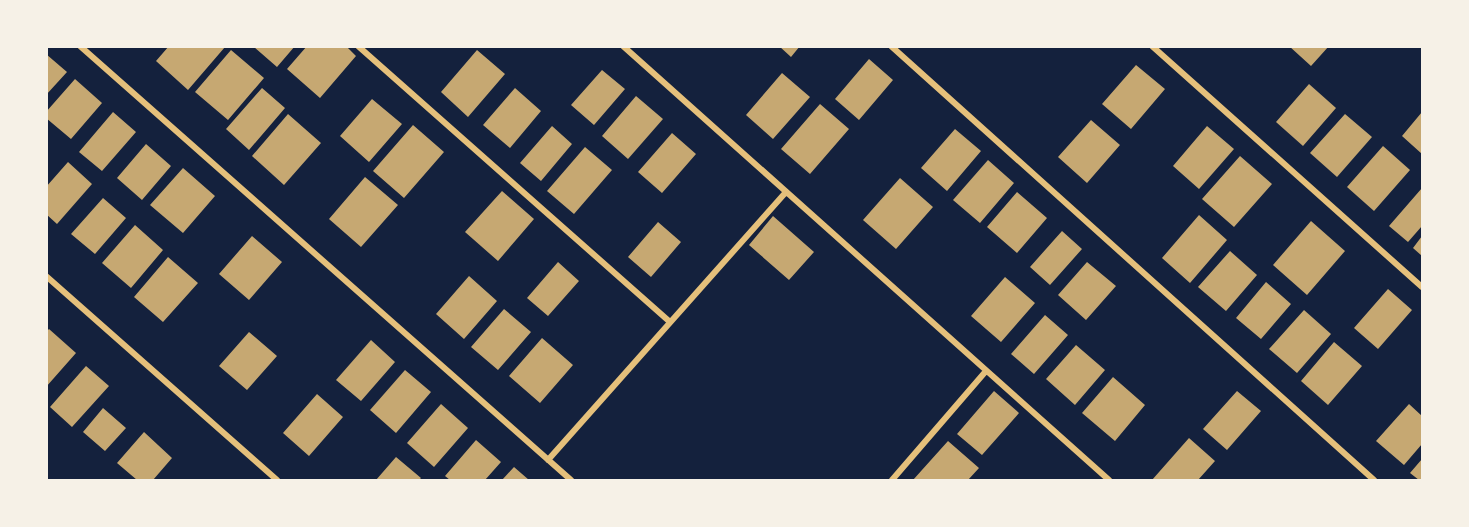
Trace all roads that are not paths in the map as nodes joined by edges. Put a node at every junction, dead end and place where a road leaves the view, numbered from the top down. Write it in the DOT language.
graph roads {
  1 [pos="80,46"];
  2 [pos="358,46"];
  3 [pos="623,46"];
  4 [pos="891,46"];
  5 [pos="1152,46"];
  6 [pos="786,192"];
  7 [pos="46,276"];
  8 [pos="1422,287"];
  9 [pos="670,322"];
  10 [pos="986,371"];
  11 [pos="548,460"];
  12 [pos="277,480"];
  13 [pos="571,480"];
  14 [pos="892,480"];
  15 [pos="1109,480"];
  16 [pos="1374,480"];
  1 -- 11 [label="street"];
  2 -- 9 [label="street"];
  3 -- 6 [label="street"];
  4 -- 16 [label="street"];
  5 -- 8 [label="street"];
  6 -- 9 [label="street"];
  6 -- 10 [label="street"];
  7 -- 12 [label="street"];
  9 -- 11 [label="street"];
  10 -- 14 [label="street"];
  10 -- 15 [label="street"];
  11 -- 13 [label="street"];
}
